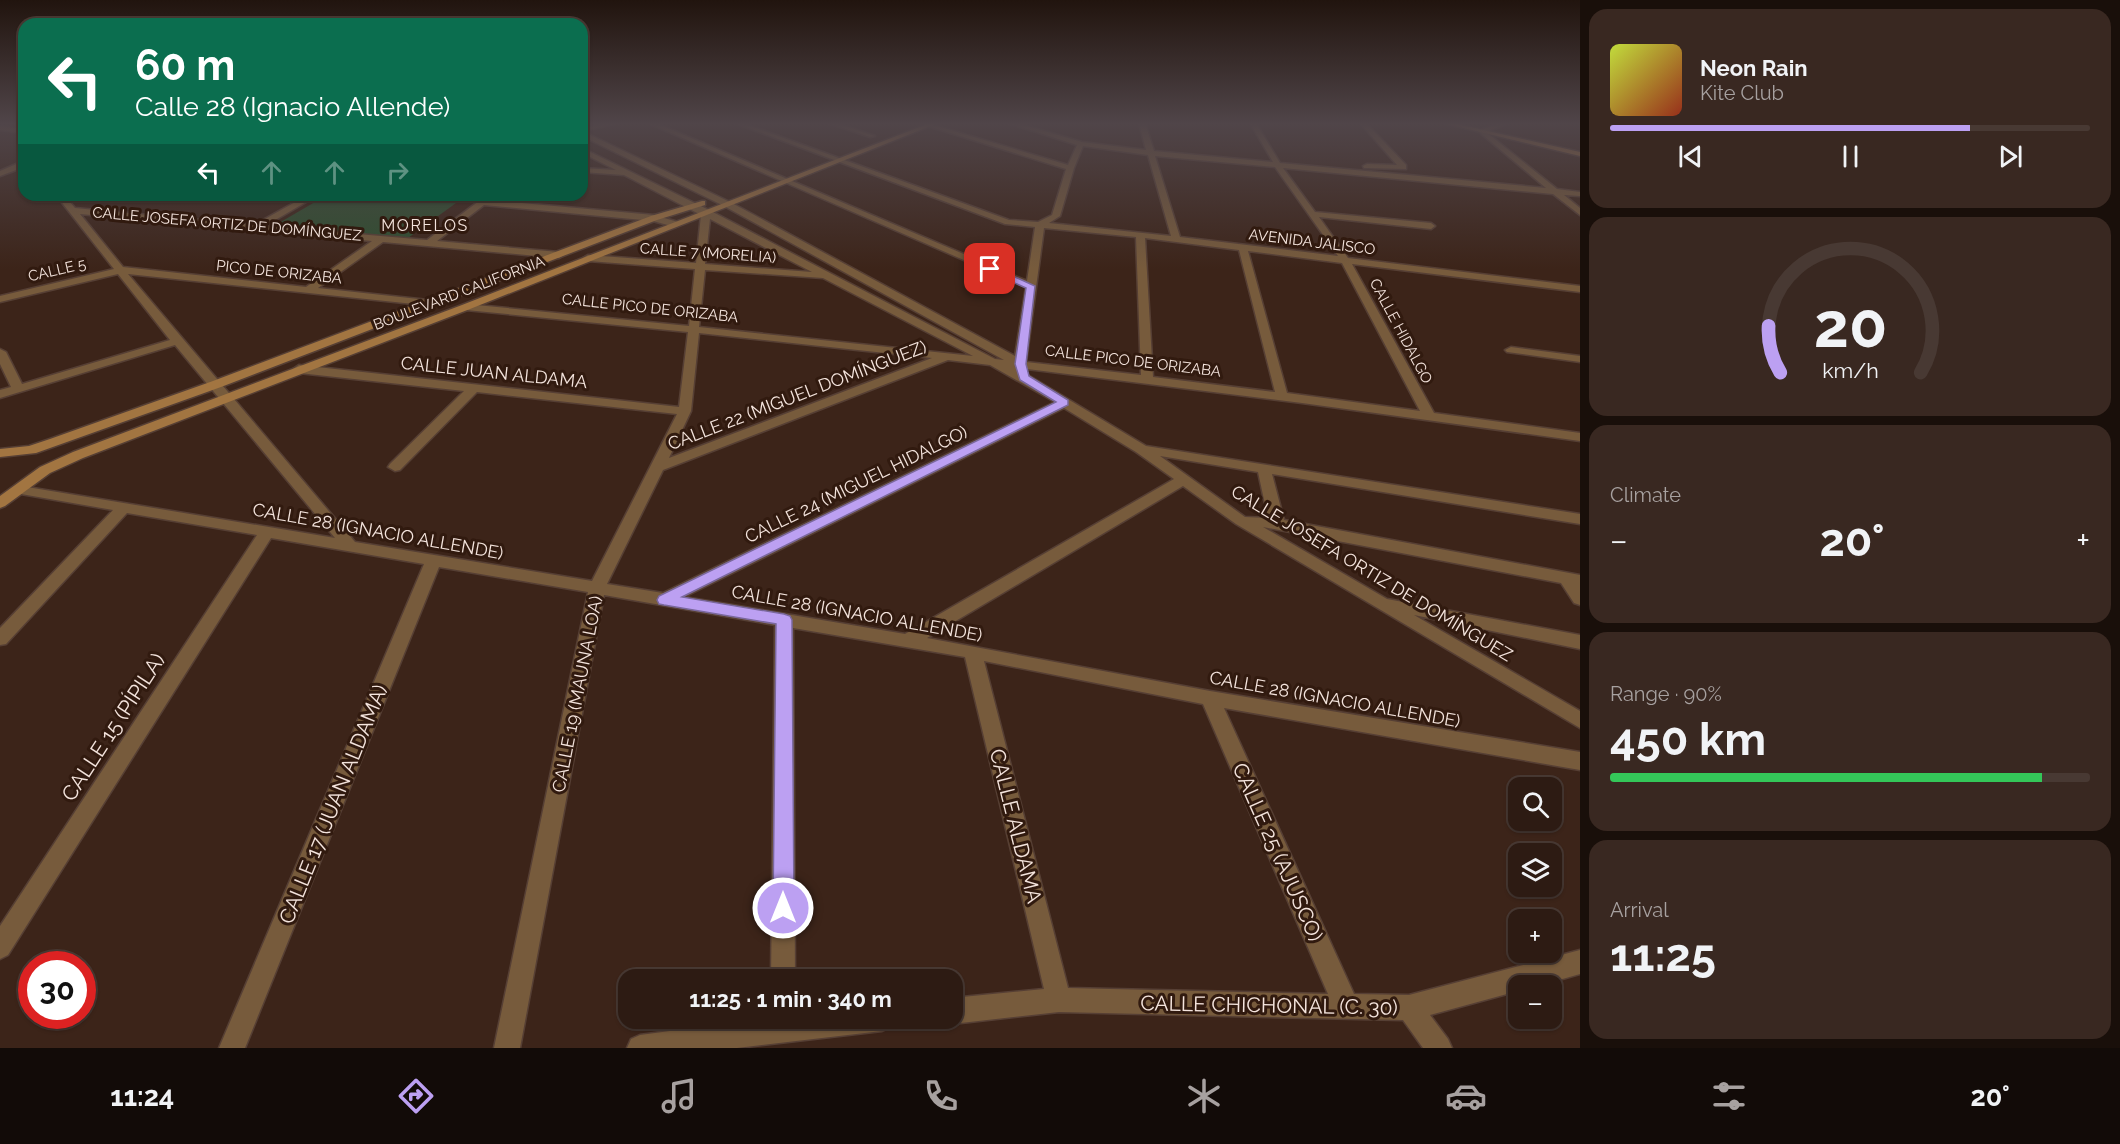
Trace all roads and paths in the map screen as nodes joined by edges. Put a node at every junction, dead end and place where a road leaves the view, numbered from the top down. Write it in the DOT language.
graph roads {
  1 [pos="611,172"];
  2 [pos="650,172"];
  3 [pos="765,172"];
  4 [pos="784,172"];
  5 [pos="809,172"];
  6 [pos="870,172"];
  7 [pos="1069,172"];
  8 [pos="1156,172"];
  9 [pos="1282,172"];
  10 [pos="1330,172"];
  11 [pos="1369,172"];
  12 [pos="1532,172"];
  13 [pos="628,173"];
  14 [pos="774,176"];
  15 [pos="1372,176"];
  16 [pos="786,181"];
  17 [pos="1557,192"];
  18 [pos="1580,194"];
  19 [pos="66,201"];
  20 [pos="303,201"];
  21 [pos="482,202"];
  22 [pos="727,204"];
  23 [pos="705,205"];
  24 [pos="75,211"];
  25 [pos="1580,212"];
  26 [pos="1311,214"];
  27 [pos="654,218"];
  28 [pos="675,224"];
  29 [pos="1040,225"];
  30 [pos="1431,226"];
  31 [pos="256,227"];
  32 [pos="1140,235"];
  33 [pos="382,238"];
  34 [pos="1176,239"];
  35 [pos="430,242"];
  36 [pos="1243,248"];
  37 [pos="559,255"];
  38 [pos="588,258"];
  39 [pos="1346,261"];
  40 [pos="700,267"];
  41 [pos="122,270"];
  42 [pos="827,276"];
  43 [pos="1030,286"];
  44 [pos="1580,289"];
  45 [pos="308,290"];
  46 [pos="0,299"];
  47 [pos="433,303"];
  48 [pos="466,307"];
  49 [pos="693,329"];
  50 [pos="177,341"];
  51 [pos="1511,350"];
  52 [pos="0,352"];
  53 [pos="950,356"];
  54 [pos="1580,359"];
  55 [pos="992,360"];
  56 [pos="299,369"];
  57 [pos="1022,371"];
  58 [pos="1147,379"];
  59 [pos="214,385"];
  60 [pos="18,388"];
  61 [pos="474,388"];
  62 [pos="0,394"];
  63 [pos="1282,396"];
  64 [pos="224,398"];
  65 [pos="1064,403"];
  66 [pos="685,411"];
  67 [pos="1429,415"];
  68 [pos="1580,436"];
  69 [pos="1141,449"];
  70 [pos="31,450"];
  71 [pos="0,453"];
  72 [pos="395,467"];
  73 [pos="657,467"];
  74 [pos="1264,469"];
  75 [pos="45,471"];
  76 [pos="1184,479"];
  77 [pos="21,490"];
  78 [pos="0,503"];
  79 [pos="123,507"];
  80 [pos="1580,519"];
  81 [pos="1241,521"];
  82 [pos="1278,524"];
  83 [pos="267,532"];
  84 [pos="350,546"];
  85 [pos="434,560"];
  86 [pos="1574,580"];
  87 [pos="597,588"];
  88 [pos="1580,598"];
  89 [pos="664,600"];
  90 [pos="1380,602"];
  91 [pos="784,620"];
  92 [pos="0,639"];
  93 [pos="906,641"];
  94 [pos="1580,642"];
  95 [pos="973,652"];
  96 [pos="1210,698"];
  97 [pos="1580,720"];
  98 [pos="1580,761"];
  99 [pos="0,947"];
  100 [pos="1580,962"];
  101 [pos="783,969"];
  102 [pos="1059,1000"];
  103 [pos="1346,1006"];
  104 [pos="1408,1008"];
  105 [pos="963,1010"];
  106 [pos="753,1029"];
  107 [pos="232,1048"];
  108 [pos="507,1048"];
  109 [pos="640,1048"];
  110 [pos="1439,1048"];
  1 -- 13 [label="street"];
  2 -- 23 [label="street"];
  3 -- 14 [label="street"];
  4 -- 14 [label="street, BOULEVARD CALIFORNIA"];
  5 -- 16 [label="street, BOULEVARD CALIFORNIA"];
  6 -- 29 [label="street, AVENIDA JALISCO"];
  7 -- 29 [label="street"];
  8 -- 34 [label="street"];
  9 -- 26 [label="street, CALLE HIDALGO"];
  10 -- 15 [label="street"];
  11 -- 15 [label="street"];
  12 -- 17 [label="street"];
  13 -- 23 [label="street"];
  14 -- 16 [label="street"];
  14 -- 23 [label="street, BOULEVARD CALIFORNIA"];
  15 -- 17 [label="street"];
  16 -- 22 [label="street, BOULEVARD CALIFORNIA"];
  16 -- 43 [label="street"];
  17 -- 18 [label="street"];
  17 -- 25 [label="street"];
  19 -- 24 [label="street"];
  20 -- 31 [label="street"];
  21 -- 27 [label="street"];
  21 -- 35 [label="street"];
  22 -- 23 [label="street, BOULEVARD CALIFORNIA"];
  22 -- 23 [label="street"];
  22 -- 57 [label="street"];
  23 -- 27 [label="street, BOULEVARD CALIFORNIA"];
  23 -- 28 [label="street, BOULEVARD CALIFORNIA"];
  23 -- 40 [label="street, CALLE 19 (MAUNA LOA)"];
  23 -- 42 [label="street"];
  24 -- 31 [label="street, CALLE JOSEFA ORTIZ DE DOMÍNGUEZ"];
  24 -- 41 [label="street"];
  26 -- 30 [label="street"];
  26 -- 39 [label="street, CALLE HIDALGO"];
  27 -- 28 [label="street"];
  27 -- 37 [label="street, BOULEVARD CALIFORNIA"];
  28 -- 38 [label="street, BOULEVARD CALIFORNIA"];
  29 -- 32 [label="street, AVENIDA JALISCO"];
  29 -- 43 [label="street"];
  31 -- 33 [label="street, CALLE JOSEFA ORTIZ DE DOMÍNGUEZ"];
  32 -- 34 [label="street, AVENIDA JALISCO"];
  32 -- 58 [label="street"];
  33 -- 35 [label="street, CALLE JOSEFA ORTIZ DE DOMÍNGUEZ"];
  33 -- 45 [label="street"];
  34 -- 36 [label="street, AVENIDA JALISCO"];
  35 -- 37 [label="street, CALLE JOSEFA ORTIZ DE DOMÍNGUEZ"];
  36 -- 39 [label="street, AVENIDA JALISCO"];
  36 -- 63 [label="street"];
  37 -- 47 [label="street, BOULEVARD CALIFORNIA"];
  38 -- 40 [label="street, CALLE 7 (MORELIA)"];
  38 -- 48 [label="street, BOULEVARD CALIFORNIA"];
  39 -- 44 [label="street, AVENIDA JALISCO"];
  39 -- 67 [label="street, CALLE HIDALGO"];
  40 -- 42 [label="street, CALLE 7 (MORELIA)"];
  40 -- 49 [label="street, CALLE 19 (MAUNA LOA)"];
  41 -- 45 [label="street, PICO DE ORIZABA"];
  41 -- 46 [label="street, CALLE 5"];
  41 -- 50 [label="street"];
  42 -- 55 [label="street"];
  43 -- 57 [label="street"];
  45 -- 47 [label="street, PICO DE ORIZABA"];
  47 -- 59 [label="street, BOULEVARD CALIFORNIA"];
  48 -- 49 [label="street, CALLE PICO DE ORIZABA"];
  48 -- 56 [label="street, BOULEVARD CALIFORNIA"];
  49 -- 53 [label="street, CALLE PICO DE ORIZABA"];
  49 -- 66 [label="street, CALLE 19 (MAUNA LOA)"];
  50 -- 59 [label="street"];
  50 -- 60 [label="street"];
  51 -- 54 [label="street"];
  52 -- 60 [label="street"];
  53 -- 55 [label="street, CALLE PICO DE ORIZABA"];
  53 -- 73 [label="street, CALLE 22 (MIGUEL DOMÍNGUEZ)"];
  55 -- 57 [label="street"];
  56 -- 61 [label="street, CALLE JUAN ALDAMA"];
  56 -- 64 [label="street, BOULEVARD CALIFORNIA"];
  57 -- 58 [label="street, CALLE PICO DE ORIZABA"];
  57 -- 65 [label="street, CALLE JOSEFA ORTIZ DE DOMÍNGUEZ"];
  58 -- 63 [label="street, CALLE PICO DE ORIZABA"];
  59 -- 64 [label="street"];
  59 -- 70 [label="street, BOULEVARD CALIFORNIA"];
  60 -- 62 [label="street"];
  61 -- 66 [label="street, CALLE JUAN ALDAMA"];
  61 -- 72 [label="street"];
  63 -- 67 [label="street, CALLE PICO DE ORIZABA"];
  64 -- 75 [label="street, BOULEVARD CALIFORNIA"];
  64 -- 84 [label="street"];
  65 -- 69 [label="street, CALLE JOSEFA ORTIZ DE DOMÍNGUEZ"];
  65 -- 89 [label="street, CALLE 24 (MIGUEL HIDALGO)"];
  66 -- 73 [label="street, CALLE 19 (MAUNA LOA)"];
  67 -- 68 [label="street, CALLE PICO DE ORIZABA"];
  69 -- 74 [label="street"];
  69 -- 76 [label="street, CALLE JOSEFA ORTIZ DE DOMÍNGUEZ"];
  70 -- 71 [label="street, BOULEVARD CALIFORNIA"];
  70 -- 75 [label="street"];
  73 -- 87 [label="street, CALLE 19 (MAUNA LOA)"];
  74 -- 80 [label="street"];
  74 -- 82 [label="street"];
  75 -- 77 [label="street, BOULEVARD CALIFORNIA"];
  76 -- 81 [label="street, CALLE JOSEFA ORTIZ DE DOMÍNGUEZ"];
  76 -- 93 [label="street"];
  77 -- 78 [label="street, BOULEVARD CALIFORNIA"];
  77 -- 79 [label="street, CALLE 28 (IGNACIO ALLENDE)"];
  79 -- 83 [label="street, CALLE 28 (IGNACIO ALLENDE)"];
  79 -- 92 [label="street"];
  81 -- 82 [label="street"];
  81 -- 90 [label="street, CALLE JOSEFA ORTIZ DE DOMÍNGUEZ"];
  82 -- 86 [label="street"];
  83 -- 84 [label="street, CALLE 28 (IGNACIO ALLENDE)"];
  83 -- 99 [label="street, CALLE 15 (PÍPILA)"];
  84 -- 85 [label="street, CALLE 28 (IGNACIO ALLENDE)"];
  85 -- 87 [label="street, CALLE 28 (IGNACIO ALLENDE)"];
  85 -- 107 [label="street, CALLE 17 (JUAN ALDAMA)"];
  86 -- 88 [label="street"];
  87 -- 89 [label="street, CALLE 28 (IGNACIO ALLENDE)"];
  87 -- 108 [label="street, CALLE 19 (MAUNA LOA)"];
  89 -- 91 [label="street, CALLE 28 (IGNACIO ALLENDE)"];
  90 -- 94 [label="street"];
  90 -- 97 [label="street, CALLE JOSEFA ORTIZ DE DOMÍNGUEZ"];
  91 -- 93 [label="street, CALLE 28 (IGNACIO ALLENDE)"];
  91 -- 101 [label="street"];
  93 -- 95 [label="street, CALLE 28 (IGNACIO ALLENDE)"];
  95 -- 96 [label="street, CALLE 28 (IGNACIO ALLENDE)"];
  95 -- 102 [label="street, CALLE ALDAMA"];
  96 -- 98 [label="street, CALLE 28 (IGNACIO ALLENDE)"];
  96 -- 103 [label="street, CALLE 25 (AJUSCO)"];
  100 -- 104 [label="street, CALLE CHICHONAL (C. 30)"];
  102 -- 103 [label="street, CALLE CHICHONAL (C. 30)"];
  102 -- 105 [label="street, CALLE CHICHONAL (C. 30)"];
  103 -- 104 [label="street, CALLE CHICHONAL (C. 30)"];
  104 -- 110 [label="street"];
  106 -- 109 [label="street"];
}
